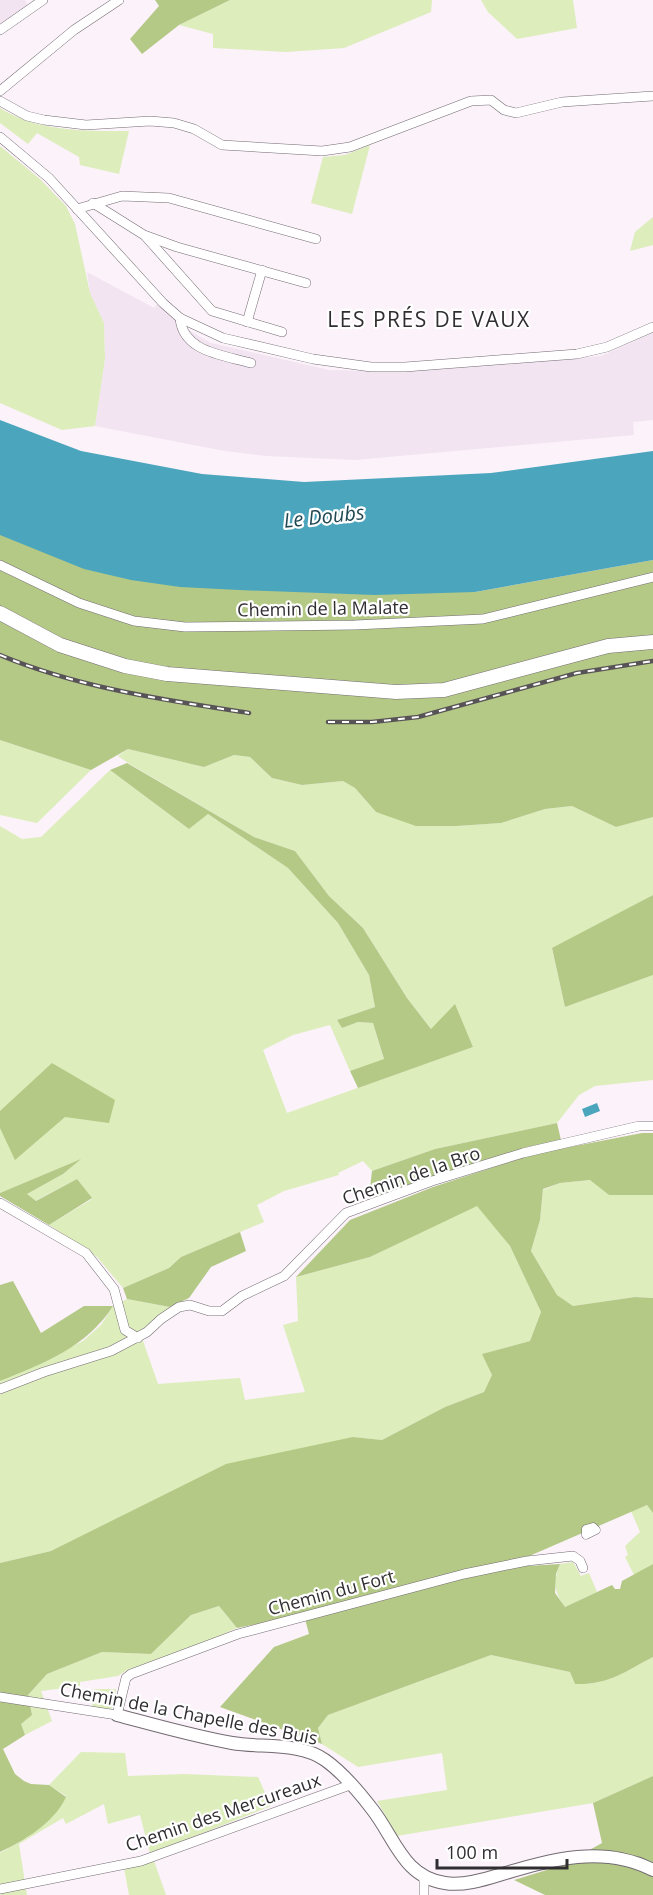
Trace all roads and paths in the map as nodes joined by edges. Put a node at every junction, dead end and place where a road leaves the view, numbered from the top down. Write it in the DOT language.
graph roads {
  1 [pos="43,0"];
  2 [pos="118,0"];
  3 [pos="0,30"];
  4 [pos="0,91"];
  5 [pos="653,96"];
  6 [pos="0,101"];
  7 [pos="0,137"];
  8 [pos="93,203"];
  9 [pos="77,209"];
  10 [pos="144,235"];
  11 [pos="316,239"];
  12 [pos="262,270"];
  13 [pos="306,283"];
  14 [pos="180,318"];
  15 [pos="247,322"];
  16 [pos="653,327"];
  17 [pos="282,332"];
  18 [pos="251,363"];
  19 [pos="0,565"];
  20 [pos="653,578"];
  21 [pos="0,612"];
  22 [pos="653,642"];
  23 [pos="653,1126"];
  24 [pos="0,1203"];
  25 [pos="138,1338"];
  26 [pos="0,1389"];
  27 [pos="583,1568"];
  28 [pos="0,1697"];
  29 [pos="117,1715"];
  30 [pos="350,1785"];
  31 [pos="653,1870"];
  32 [pos="424,1878"];
  33 [pos="0,1889"];
  34 [pos="424,1895"];
  1 -- 3 [label="street"];
  2 -- 4 [label="street"];
  5 -- 6 [label="street"];
  7 -- 9 [label="street"];
  8 -- 9 [label="street"];
  8 -- 10 [label="street"];
  8 -- 11 [label="street"];
  9 -- 14 [label="street"];
  10 -- 12 [label="street"];
  10 -- 15 [label="street"];
  12 -- 13 [label="street"];
  12 -- 15 [label="street"];
  14 -- 16 [label="street"];
  14 -- 18 [label="street"];
  15 -- 17 [label="street"];
  19 -- 20 [label="street, Chemin de la Malate"];
  21 -- 22 [label="main road"];
  23 -- 25 [label="street, Chemin de la Bro"];
  24 -- 25 [label="street"];
  25 -- 26 [label="street, Chemin de la Bro"];
  27 -- 29 [label="street, Chemin du Fort"];
  28 -- 29 [label="street, Chemin de la Chapelle des Buis"];
  29 -- 30 [label="street, Chemin de la Chapelle des Buis"];
  30 -- 32 [label="street, Chemin de la Chapelle des Buis"];
  30 -- 33 [label="street, Chemin des Mercureaux"];
  31 -- 32 [label="street"];
  32 -- 34 [label="street"];
}
